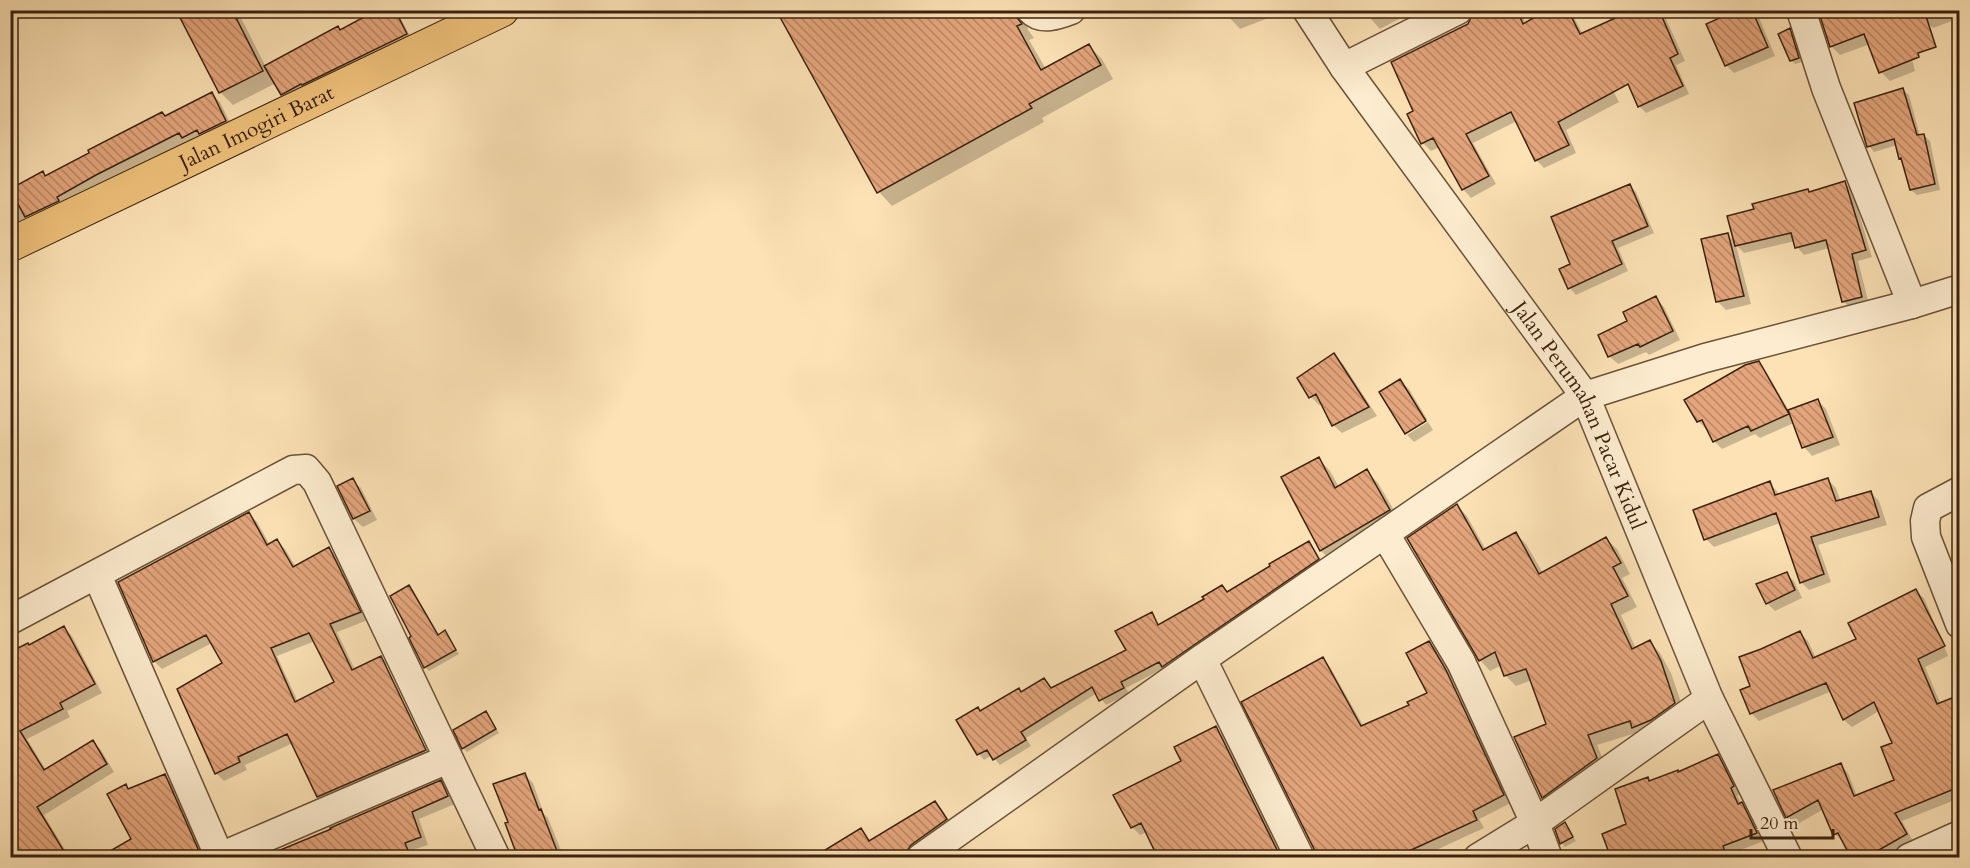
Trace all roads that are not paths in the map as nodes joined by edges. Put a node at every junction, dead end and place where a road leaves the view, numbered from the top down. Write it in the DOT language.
graph roads {
  1 [pos="502,10"];
  2 [pos="1031,10"];
  3 [pos="1071,10"];
  4 [pos="1307,10"];
  5 [pos="1458,10"];
  6 [pos="1801,10"];
  7 [pos="1344,67"];
  8 [pos="10,245"];
  9 [pos="1959,289"];
  10 [pos="1912,304"];
  11 [pos="1585,396"];
  12 [pos="1959,491"];
  13 [pos="1385,534"];
  14 [pos="97,575"];
  15 [pos="10,621"];
  16 [pos="1959,624"];
  17 [pos="1202,659"];
  18 [pos="1709,699"];
  19 [pos="448,759"];
  20 [pos="1535,823"];
  21 [pos="1959,835"];
  22 [pos="220,857"];
  23 [pos="496,858"];
  24 [pos="921,858"];
  25 [pos="1300,858"];
  26 [pos="1478,858"];
  27 [pos="1548,858"];
  28 [pos="1788,858"];
  29 [pos="1909,858"];
  1 -- 8 [label="main road, Jalan Imogiri Barat"];
  2 -- 3 [label="street"];
  4 -- 7 [label="street, Jalan Perumahan Pacar Kidul"];
  5 -- 7 [label="street"];
  6 -- 10 [label="street"];
  7 -- 11 [label="street, Jalan Perumahan Pacar Kidul"];
  9 -- 10 [label="street"];
  10 -- 11 [label="street"];
  11 -- 13 [label="street"];
  11 -- 18 [label="street, Jalan Perumahan Pacar Kidul"];
  12 -- 16 [label="street"];
  13 -- 17 [label="street"];
  13 -- 20 [label="street"];
  14 -- 15 [label="street"];
  14 -- 19 [label="street"];
  14 -- 22 [label="street"];
  17 -- 24 [label="street"];
  17 -- 25 [label="street"];
  18 -- 20 [label="street"];
  18 -- 28 [label="street, Jalan Perumahan Pacar Kidul"];
  19 -- 22 [label="street"];
  19 -- 23 [label="street"];
  20 -- 26 [label="street"];
  20 -- 27 [label="street"];
  21 -- 29 [label="street"];
}
